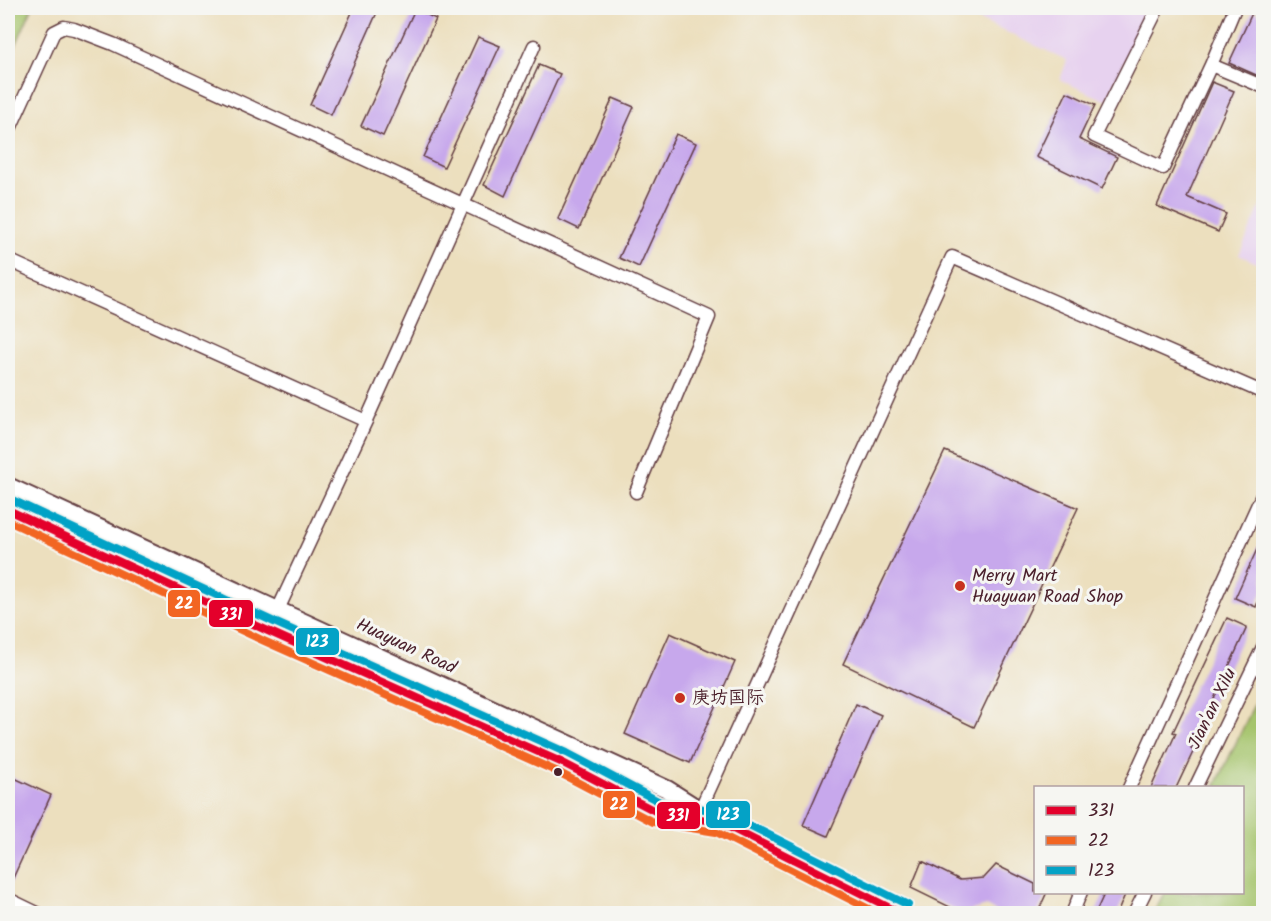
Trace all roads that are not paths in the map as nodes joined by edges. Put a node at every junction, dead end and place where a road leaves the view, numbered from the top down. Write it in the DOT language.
graph roads {
  1 [pos="1158,8"];
  2 [pos="1235,8"];
  3 [pos="534,46"];
  4 [pos="1211,65"];
  5 [pos="1263,87"];
  6 [pos="9,125"];
  7 [pos="463,203"];
  8 [pos="8,260"];
  9 [pos="1263,393"];
  10 [pos="366,422"];
  11 [pos="8,486"];
  12 [pos="1263,491"];
  13 [pos="636,492"];
  14 [pos="8,510"];
  15 [pos="167,559"];
  16 [pos="158,580"];
  17 [pos="278,610"];
  18 [pos="268,631"];
  19 [pos="1263,645"];
  20 [pos="1130,786"];
  21 [pos="1196,786"];
  22 [pos="700,810"];
  23 [pos="719,822"];
  24 [pos="1081,894"];
  25 [pos="1143,894"];
  26 [pos="8,899"];
  27 [pos="39,914"];
  28 [pos="903,914"];
  29 [pos="1072,914"];
  30 [pos="1134,914"];
  1 -- 4 [label="street"];
  2 -- 4 [label="street"];
  3 -- 7 [label="street"];
  4 -- 5 [label="street"];
  6 -- 7 [label="street"];
  7 -- 10 [label="street"];
  7 -- 13 [label="street"];
  8 -- 10 [label="street"];
  9 -- 22 [label="street"];
  10 -- 17 [label="street"];
  11 -- 15 [label="street, Huayuan Road"];
  12 -- 20 [label="street"];
  14 -- 16 [label="street"];
  15 -- 16 [label="street"];
  15 -- 17 [label="street, Huayuan Road"];
  16 -- 18 [label="street"];
  17 -- 18 [label="street"];
  17 -- 22 [label="street, Huayuan Road"];
  18 -- 23 [label="street"];
  19 -- 21 [label="street, Jian'an Xilu"];
  22 -- 23 [label="street, Huayuan Road"];
  23 -- 28 [label="street"];
  24 -- 29 [label="street"];
  25 -- 30 [label="street"];
  26 -- 27 [label="street"];
}
